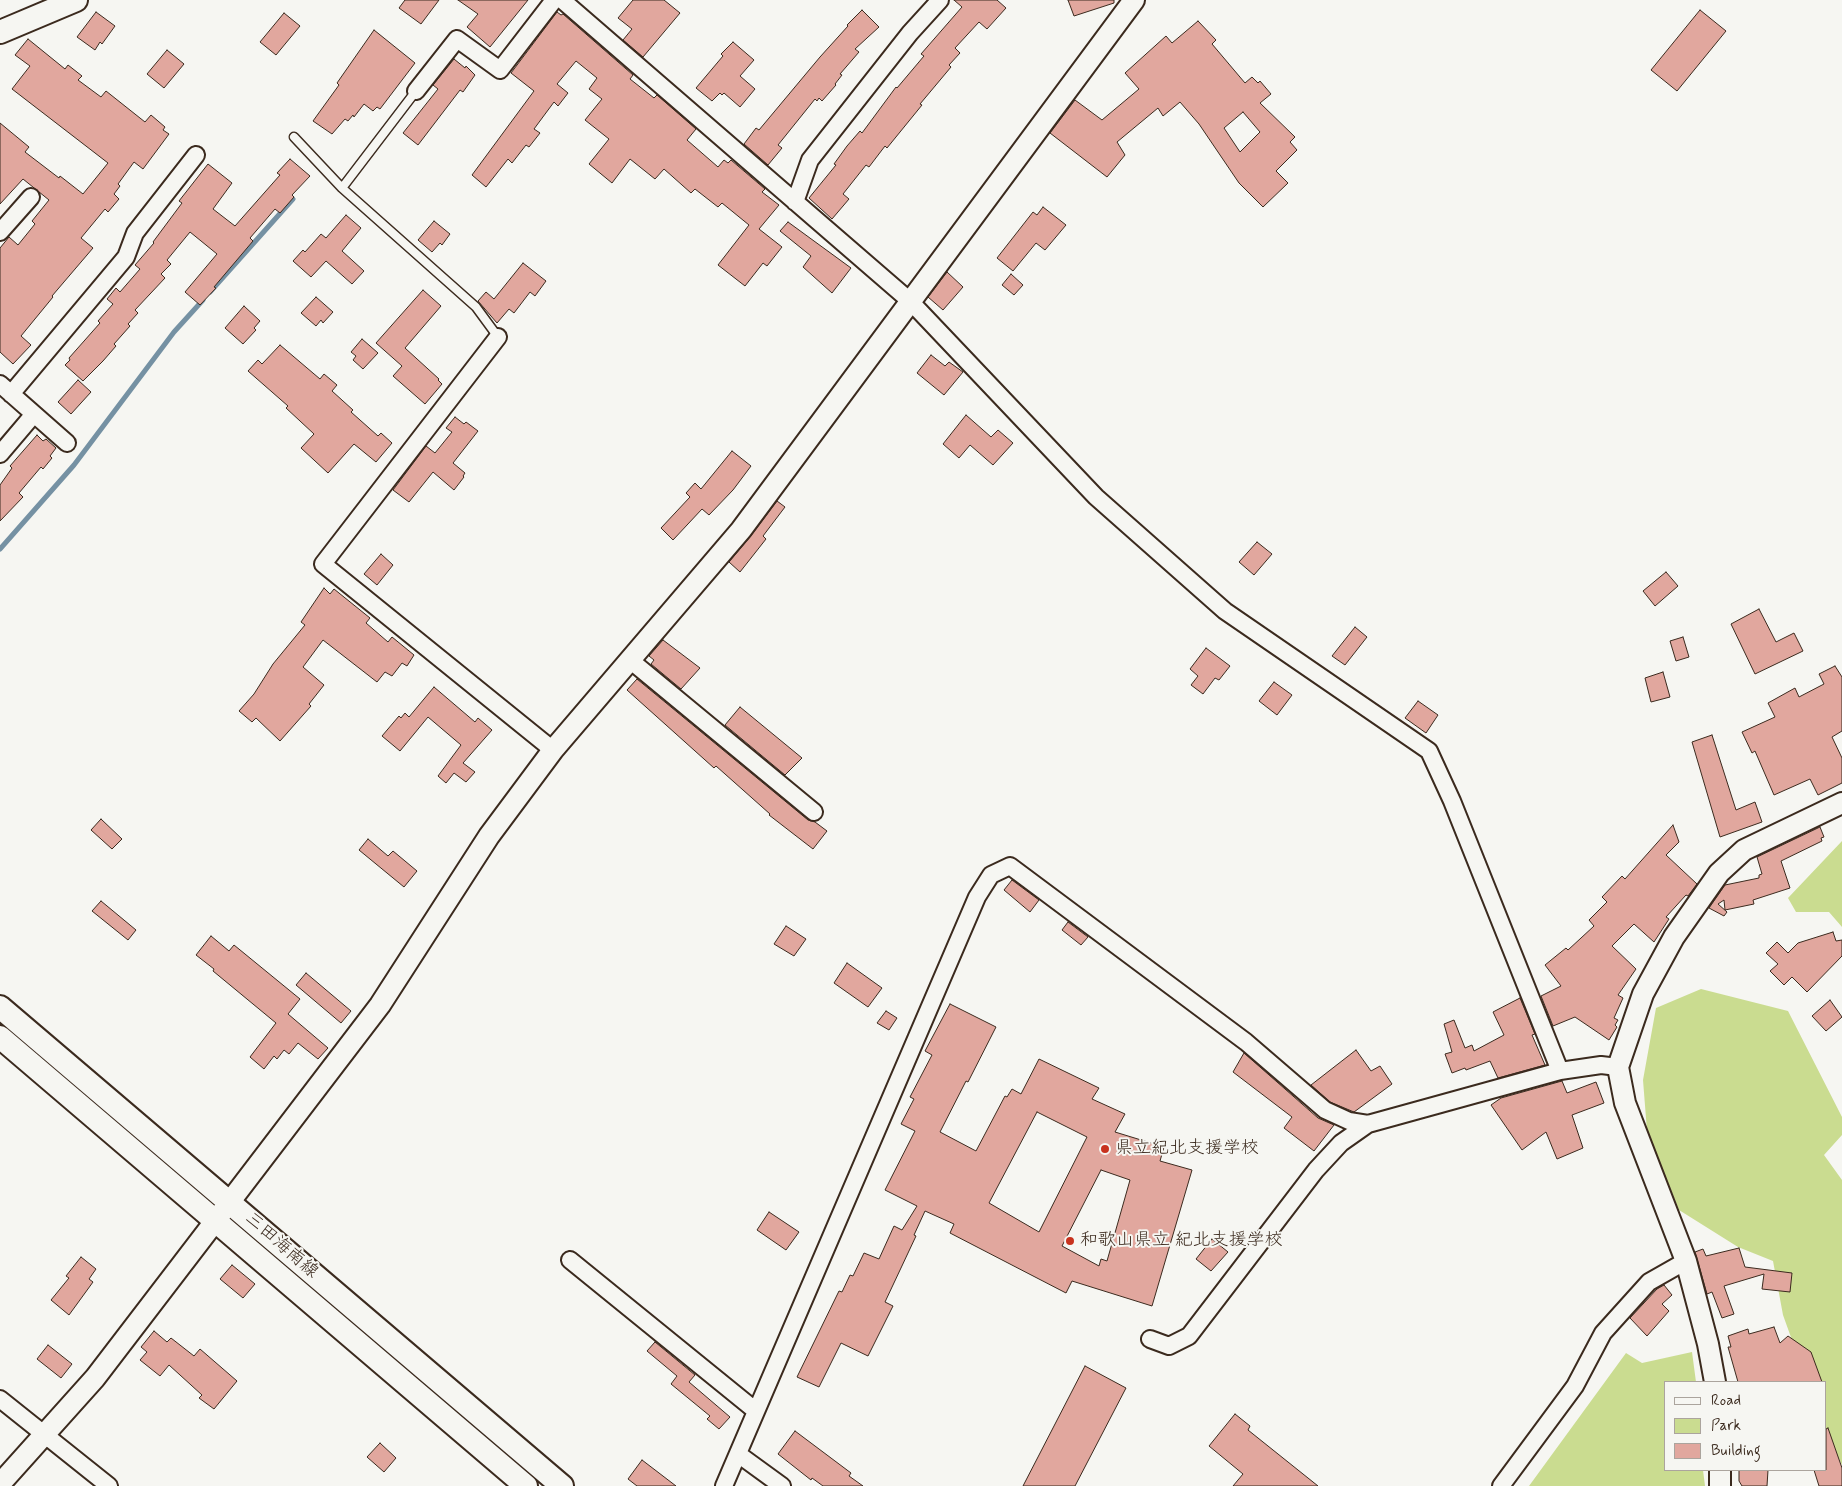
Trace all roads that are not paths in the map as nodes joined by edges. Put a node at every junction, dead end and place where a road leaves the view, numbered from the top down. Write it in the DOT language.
graph roads {
  1 [pos="76,0"];
  2 [pos="554,0"];
  3 [pos="562,0"];
  4 [pos="940,0"];
  5 [pos="1134,0"];
  6 [pos="0,32"];
  7 [pos="416,91"];
  8 [pos="294,137"];
  9 [pos="196,155"];
  10 [pos="342,188"];
  11 [pos="30,197"];
  12 [pos="795,202"];
  13 [pos="0,232"];
  14 [pos="910,301"];
  15 [pos="498,337"];
  16 [pos="5,389"];
  17 [pos="34,414"];
  18 [pos="67,444"];
  19 [pos="0,454"];
  20 [pos="630,660"];
  21 [pos="553,750"];
  22 [pos="1842,803"];
  23 [pos="814,812"];
  24 [pos="0,1007"];
  25 [pos="0,1038"];
  26 [pos="1618,1067"];
  27 [pos="1560,1071"];
  28 [pos="1368,1124"];
  29 [pos="230,1202"];
  30 [pos="215,1222"];
  31 [pos="570,1260"];
  32 [pos="1686,1261"];
  33 [pos="1150,1339"];
  34 [pos="1715,1381"];
  35 [pos="0,1399"];
  36 [pos="756,1411"];
  37 [pos="44,1433"];
  38 [pos="738,1454"];
  39 [pos="1720,1471"];
  40 [pos="0,1484"];
  41 [pos="109,1486"];
  42 [pos="526,1486"];
  43 [pos="562,1486"];
  44 [pos="724,1486"];
  45 [pos="782,1486"];
  46 [pos="1501,1486"];
  47 [pos="1720,1486"];
  1 -- 6 [label="main road"];
  2 -- 7 [label="street"];
  3 -- 12 [label="street"];
  4 -- 12 [label="street"];
  5 -- 14 [label="street"];
  7 -- 10 [label="lane"];
  8 -- 10 [label="lane"];
  9 -- 16 [label="street"];
  10 -- 15 [label="lane"];
  11 -- 13 [label="street"];
  12 -- 14 [label="street"];
  14 -- 20 [label="street"];
  14 -- 27 [label="street"];
  15 -- 21 [label="street"];
  16 -- 17 [label="street"];
  17 -- 18 [label="street"];
  17 -- 19 [label="street"];
  20 -- 21 [label="street"];
  20 -- 23 [label="street"];
  21 -- 29 [label="street"];
  22 -- 26 [label="street"];
  24 -- 29 [label="main road, 三田海南線"];
  25 -- 30 [label="main road, 三田海南線"];
  26 -- 27 [label="street"];
  26 -- 32 [label="street"];
  27 -- 28 [label="street"];
  28 -- 33 [label="street"];
  28 -- 36 [label="street"];
  29 -- 30 [label="street"];
  29 -- 43 [label="main road, 三田海南線"];
  30 -- 37 [label="street"];
  30 -- 42 [label="main road, 三田海南線"];
  31 -- 36 [label="street"];
  32 -- 34 [label="street"];
  32 -- 46 [label="street"];
  35 -- 37 [label="street"];
  36 -- 38 [label="street"];
  37 -- 40 [label="street"];
  37 -- 41 [label="street"];
  38 -- 44 [label="street"];
  38 -- 45 [label="street"];
  39 -- 47 [label="street"];
}
